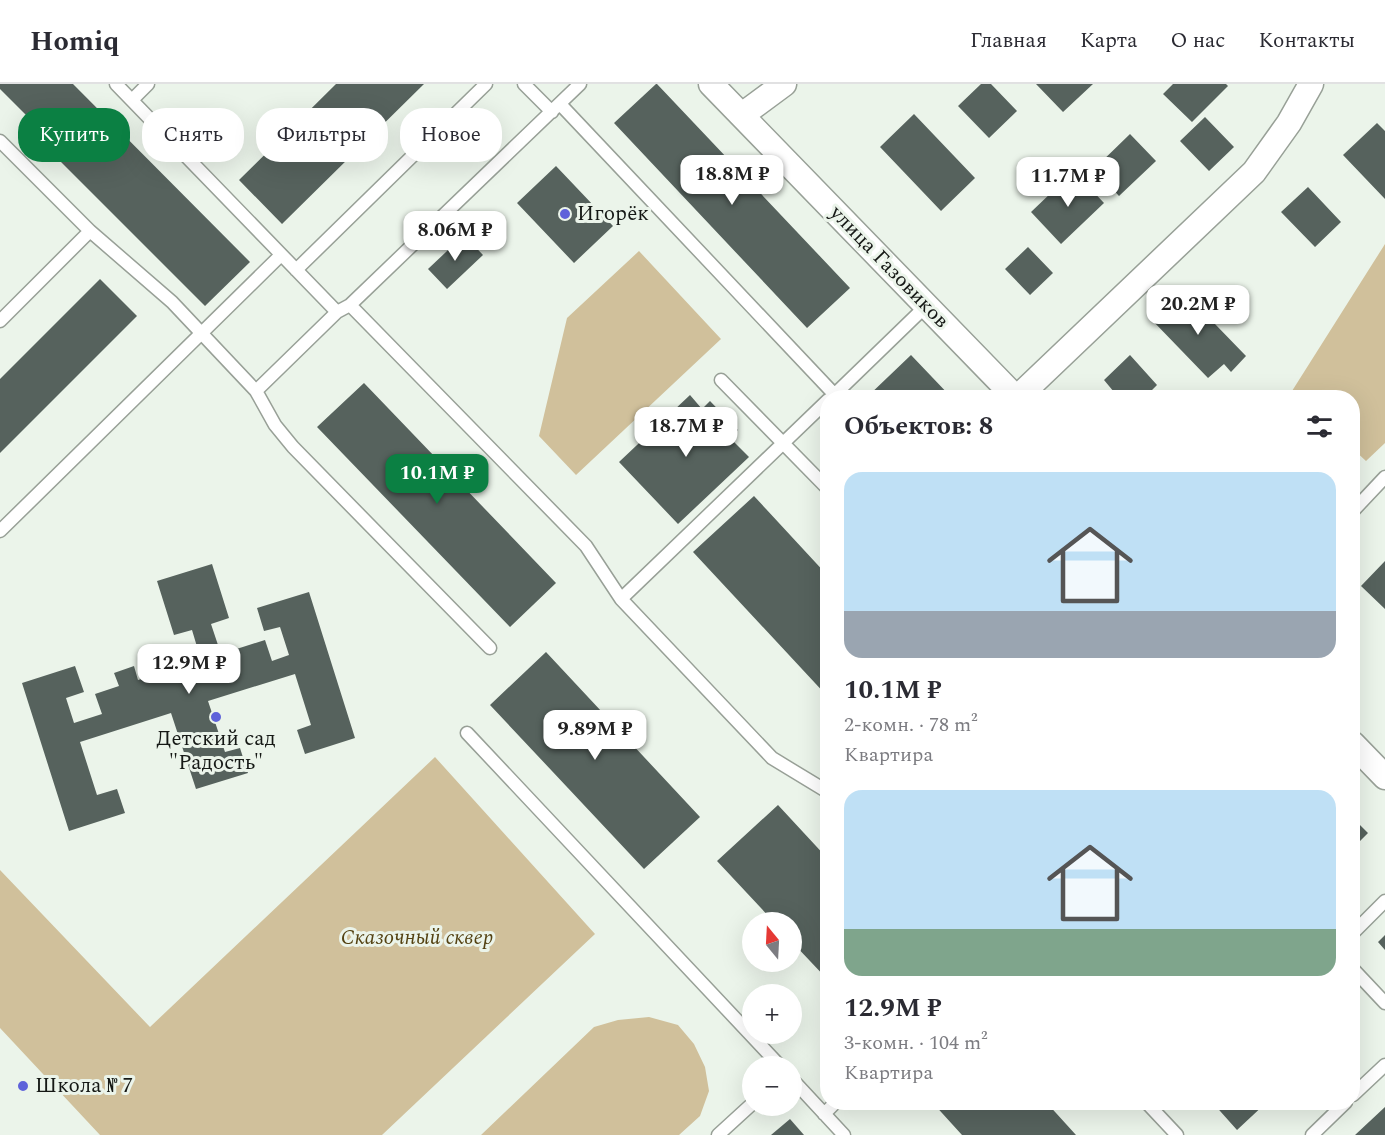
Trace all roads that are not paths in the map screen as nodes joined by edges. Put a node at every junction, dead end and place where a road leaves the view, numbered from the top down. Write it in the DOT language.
graph roads {
  1 [pos="116,84"];
  2 [pos="148,84"];
  3 [pos="486,84"];
  4 [pos="524,84"];
  5 [pos="580,84"];
  6 [pos="711,84"];
  7 [pos="784,84"];
  8 [pos="1311,84"];
  9 [pos="132,100"];
  10 [pos="556,108"];
  11 [pos="742,116"];
  12 [pos="0,141"];
  13 [pos="90,231"];
  14 [pos="281,255"];
  15 [pos="296,270"];
  16 [pos="350,305"];
  17 [pos="927,305"];
  18 [pos="337,312"];
  19 [pos="0,321"];
  20 [pos="202,333"];
  21 [pos="721,380"];
  22 [pos="256,390"];
  23 [pos="824,390"];
  24 [pos="838,390"];
  25 [pos="1009,390"];
  26 [pos="1025,390"];
  27 [pos="820,408"];
  28 [pos="783,443"];
  29 [pos="1385,477"];
  30 [pos="820,481"];
  31 [pos="1360,504"];
  32 [pos="0,531"];
  33 [pos="621,599"];
  34 [pos="490,648"];
  35 [pos="467,733"];
  36 [pos="1360,751"];
  37 [pos="1385,777"];
  38 [pos="820,787"];
  39 [pos="1385,901"];
  40 [pos="1360,926"];
  41 [pos="1360,976"];
  42 [pos="1385,1003"];
  43 [pos="771,1056"];
  44 [pos="1385,1065"];
  45 [pos="1360,1088"];
  46 [pos="802,1090"];
  47 [pos="820,1110"];
  48 [pos="820,1110"];
  49 [pos="828,1110"];
  50 [pos="1154,1110"];
  51 [pos="1338,1110"];
  52 [pos="742,1113"];
  53 [pos="824,1114"];
  54 [pos="718,1135"];
  55 [pos="844,1135"];
  56 [pos="1177,1135"];
  57 [pos="1311,1135"];
  1 -- 9 [label="lane"];
  2 -- 9 [label="lane"];
  3 -- 15 [label="lane"];
  4 -- 10 [label="lane"];
  5 -- 10 [label="lane"];
  6 -- 11 [label="street, улица Газовиков"];
  7 -- 11 [label="street"];
  8 -- 26 [label="street"];
  9 -- 14 [label="lane"];
  10 -- 16 [label="lane"];
  10 -- 23 [label="lane"];
  11 -- 17 [label="street, улица Газовиков"];
  12 -- 13 [label="lane"];
  13 -- 19 [label="lane"];
  13 -- 20 [label="lane"];
  14 -- 15 [label="lane"];
  14 -- 20 [label="lane"];
  15 -- 18 [label="lane"];
  16 -- 18 [label="lane"];
  16 -- 33 [label="lane"];
  17 -- 24 [label="lane"];
  17 -- 25 [label="street, улица Газовиков"];
  18 -- 22 [label="lane"];
  20 -- 22 [label="lane"];
  20 -- 32 [label="lane"];
  21 -- 28 [label="lane"];
  22 -- 34 [label="lane"];
  27 -- 28 [label="lane"];
  28 -- 30 [label="lane"];
  28 -- 33 [label="lane"];
  29 -- 31 [label="lane"];
  33 -- 38 [label="lane"];
  35 -- 43 [label="lane"];
  36 -- 37 [label="street"];
  39 -- 40 [label="lane"];
  41 -- 42 [label="lane"];
  44 -- 45 [label="lane"];
  46 -- 47 [label="lane"];
  48 -- 53 [label="lane"];
  49 -- 53 [label="lane"];
  50 -- 56 [label="lane"];
  51 -- 57 [label="lane"];
  52 -- 54 [label="lane"];
  53 -- 55 [label="lane"];
}
